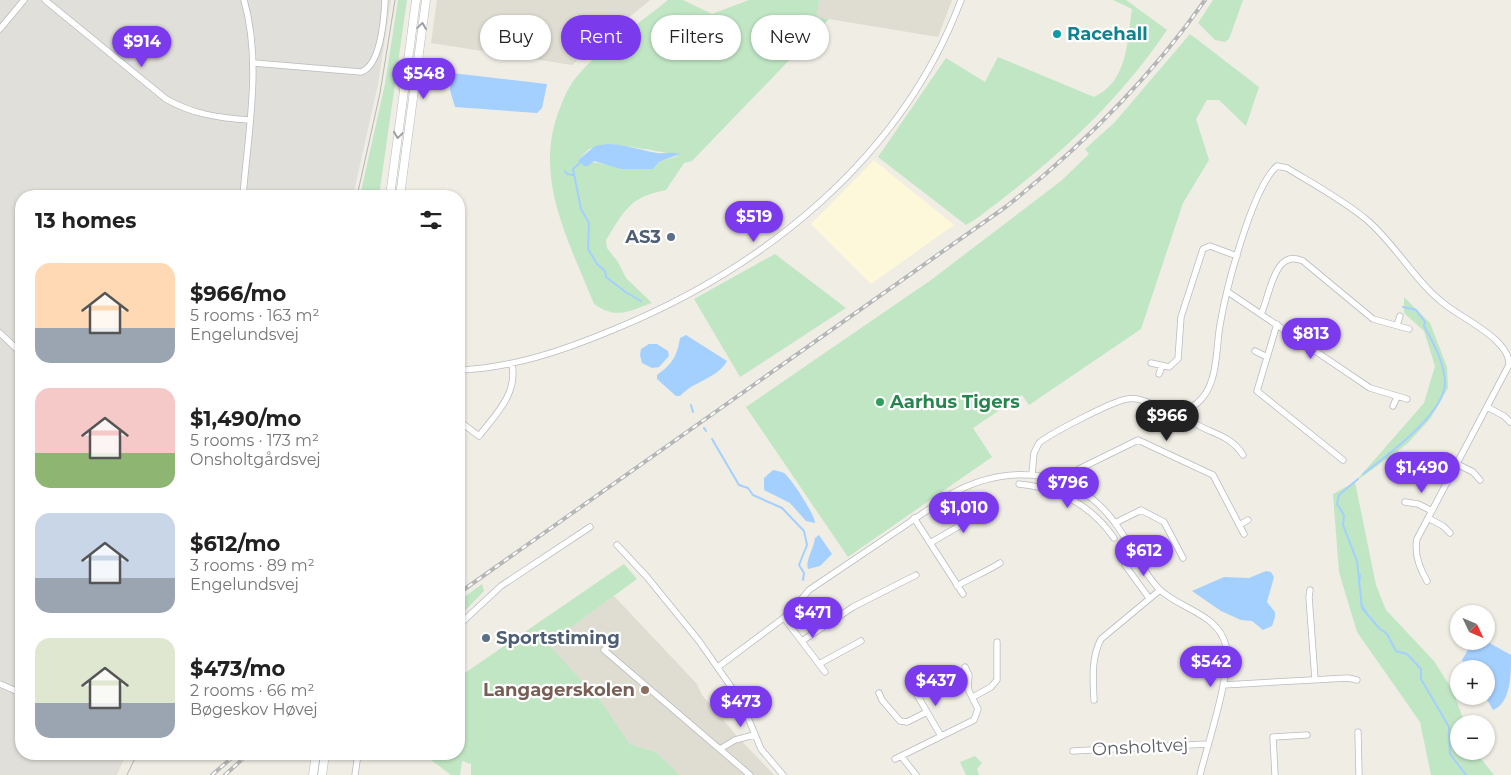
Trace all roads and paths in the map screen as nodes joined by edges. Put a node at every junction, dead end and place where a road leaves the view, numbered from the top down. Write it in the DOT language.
graph roads {
  1 [pos="24,0"];
  2 [pos="44,0"];
  3 [pos="244,0"];
  4 [pos="385,0"];
  5 [pos="416,0"];
  6 [pos="426,0"];
  7 [pos="961,0"];
  8 [pos="0,29"];
  9 [pos="253,63"];
  10 [pos="249,120"];
  11 [pos="243,190"];
  12 [pos="391,190"];
  13 [pos="401,190"];
  14 [pos="1237,256"];
  15 [pos="1228,292"];
  16 [pos="1261,314"];
  17 [pos="1400,316"];
  18 [pos="1277,324"];
  19 [pos="1397,325"];
  20 [pos="1409,329"];
  21 [pos="0,333"];
  22 [pos="15,347"];
  23 [pos="1255,351"];
  24 [pos="1267,357"];
  25 [pos="1152,363"];
  26 [pos="512,364"];
  27 [pos="1162,366"];
  28 [pos="465,369"];
  29 [pos="1159,374"];
  30 [pos="1397,397"];
  31 [pos="1407,399"];
  32 [pos="1393,406"];
  33 [pos="1487,407"];
  34 [pos="1183,410"];
  35 [pos="1510,422"];
  36 [pos="465,426"];
  37 [pos="1243,454"];
  38 [pos="1342,460"];
  39 [pos="1456,464"];
  40 [pos="1032,474"];
  41 [pos="1043,476"];
  42 [pos="1480,480"];
  43 [pos="1019,484"];
  44 [pos="1040,487"];
  45 [pos="1073,487"];
  46 [pos="1405,502"];
  47 [pos="987,510"];
  48 [pos="1432,511"];
  49 [pos="914,518"];
  50 [pos="1428,518"];
  51 [pos="1248,520"];
  52 [pos="1115,523"];
  53 [pos="1239,525"];
  54 [pos="590,528"];
  55 [pos="1450,533"];
  56 [pos="1244,534"];
  57 [pos="1114,538"];
  58 [pos="930,543"];
  59 [pos="617,545"];
  60 [pos="1183,558"];
  61 [pos="1000,563"];
  62 [pos="1125,565"];
  63 [pos="916,575"];
  64 [pos="1427,581"];
  65 [pos="957,586"];
  66 [pos="1160,590"];
  67 [pos="1310,590"];
  68 [pos="963,594"];
  69 [pos="1149,598"];
  70 [pos="784,618"];
  71 [pos="465,619"];
  72 [pos="802,641"];
  73 [pos="861,641"];
  74 [pos="611,642"];
  75 [pos="997,642"];
  76 [pos="819,664"];
  77 [pos="718,667"];
  78 [pos="965,667"];
  79 [pos="825,672"];
  80 [pos="1315,679"];
  81 [pos="918,680"];
  82 [pos="1357,680"];
  83 [pos="0,684"];
  84 [pos="1222,685"];
  85 [pos="15,690"];
  86 [pos="879,693"];
  87 [pos="973,697"];
  88 [pos="1094,700"];
  89 [pos="926,712"];
  90 [pos="1358,732"];
  91 [pos="754,734"];
  92 [pos="1306,735"];
  93 [pos="941,736"];
  94 [pos="1207,744"];
  95 [pos="720,749"];
  96 [pos="1073,751"];
  97 [pos="315,760"];
  98 [pos="324,760"];
  99 [pos="357,760"];
  100 [pos="313,775"];
  101 [pos="322,775"];
  102 [pos="355,775"];
  103 [pos="750,775"];
  104 [pos="783,775"];
  105 [pos="916,775"];
  106 [pos="1200,775"];
  107 [pos="1275,775"];
  108 [pos="1360,775"];
  1 -- 8 [label="street"];
  2 -- 10 [label="street"];
  3 -- 9 [label="street"];
  4 -- 9 [label="street"];
  5 -- 12 [label="main road, one-way"];
  13 -- 6 [label="main road, one-way"];
  7 -- 26 [label="street"];
  9 -- 10 [label="street"];
  10 -- 11 [label="street"];
  14 -- 15 [label="street"];
  14 -- 27 [label="street"];
  14 -- 33 [label="street"];
  15 -- 16 [label="street"];
  15 -- 34 [label="street"];
  16 -- 18 [label="street"];
  16 -- 19 [label="street"];
  17 -- 19 [label="street"];
  18 -- 24 [label="street"];
  18 -- 30 [label="street"];
  19 -- 20 [label="street"];
  21 -- 22 [label="street"];
  23 -- 24 [label="street"];
  24 -- 38 [label="street"];
  25 -- 27 [label="street"];
  26 -- 28 [label="street"];
  26 -- 36 [label="street"];
  27 -- 29 [label="street"];
  30 -- 31 [label="street"];
  30 -- 32 [label="street"];
  33 -- 35 [label="street"];
  33 -- 39 [label="street"];
  34 -- 37 [label="street"];
  34 -- 40 [label="street"];
  39 -- 42 [label="street"];
  39 -- 48 [label="street"];
  40 -- 41 [label="street, Onsholtvej"];
  40 -- 49 [label="street, Onsholtvej"];
  41 -- 44 [label="street"];
  41 -- 45 [label="street, Onsholtvej"];
  43 -- 44 [label="street"];
  44 -- 57 [label="street"];
  45 -- 52 [label="street, Onsholtvej"];
  45 -- 53 [label="street"];
  46 -- 48 [label="street"];
  47 -- 58 [label="street"];
  48 -- 50 [label="street"];
  49 -- 58 [label="street"];
  49 -- 70 [label="street, Onsholtvej"];
  50 -- 55 [label="street"];
  50 -- 64 [label="street"];
  51 -- 53 [label="street"];
  52 -- 60 [label="street"];
  52 -- 66 [label="street, Onsholtvej"];
  53 -- 56 [label="street"];
  54 -- 71 [label="street"];
  58 -- 65 [label="street"];
  59 -- 77 [label="street"];
  61 -- 65 [label="street"];
  62 -- 69 [label="street"];
  63 -- 72 [label="street"];
  65 -- 68 [label="street"];
  66 -- 69 [label="street"];
  66 -- 84 [label="street, Onsholtvej"];
  67 -- 80 [label="street"];
  69 -- 88 [label="street"];
  70 -- 72 [label="street"];
  70 -- 77 [label="street, Onsholtvej"];
  72 -- 76 [label="street"];
  73 -- 76 [label="street"];
  74 -- 95 [label="street"];
  75 -- 87 [label="street"];
  76 -- 79 [label="street"];
  77 -- 91 [label="street"];
  78 -- 87 [label="street"];
  80 -- 82 [label="street"];
  80 -- 84 [label="street"];
  81 -- 89 [label="street"];
  83 -- 85 [label="street"];
  84 -- 94 [label="street, Onsholtvej"];
  86 -- 89 [label="street"];
  87 -- 93 [label="street"];
  89 -- 93 [label="street"];
  90 -- 108 [label="street"];
  91 -- 95 [label="street"];
  91 -- 104 [label="street"];
  92 -- 107 [label="street"];
  93 -- 105 [label="street"];
  94 -- 96 [label="street, Onsholtvej"];
  94 -- 106 [label="street, Onsholtvej"];
  95 -- 103 [label="street"];
  97 -- 100 [label="main road"];
  98 -- 101 [label="main road"];
  99 -- 102 [label="street"];
}
